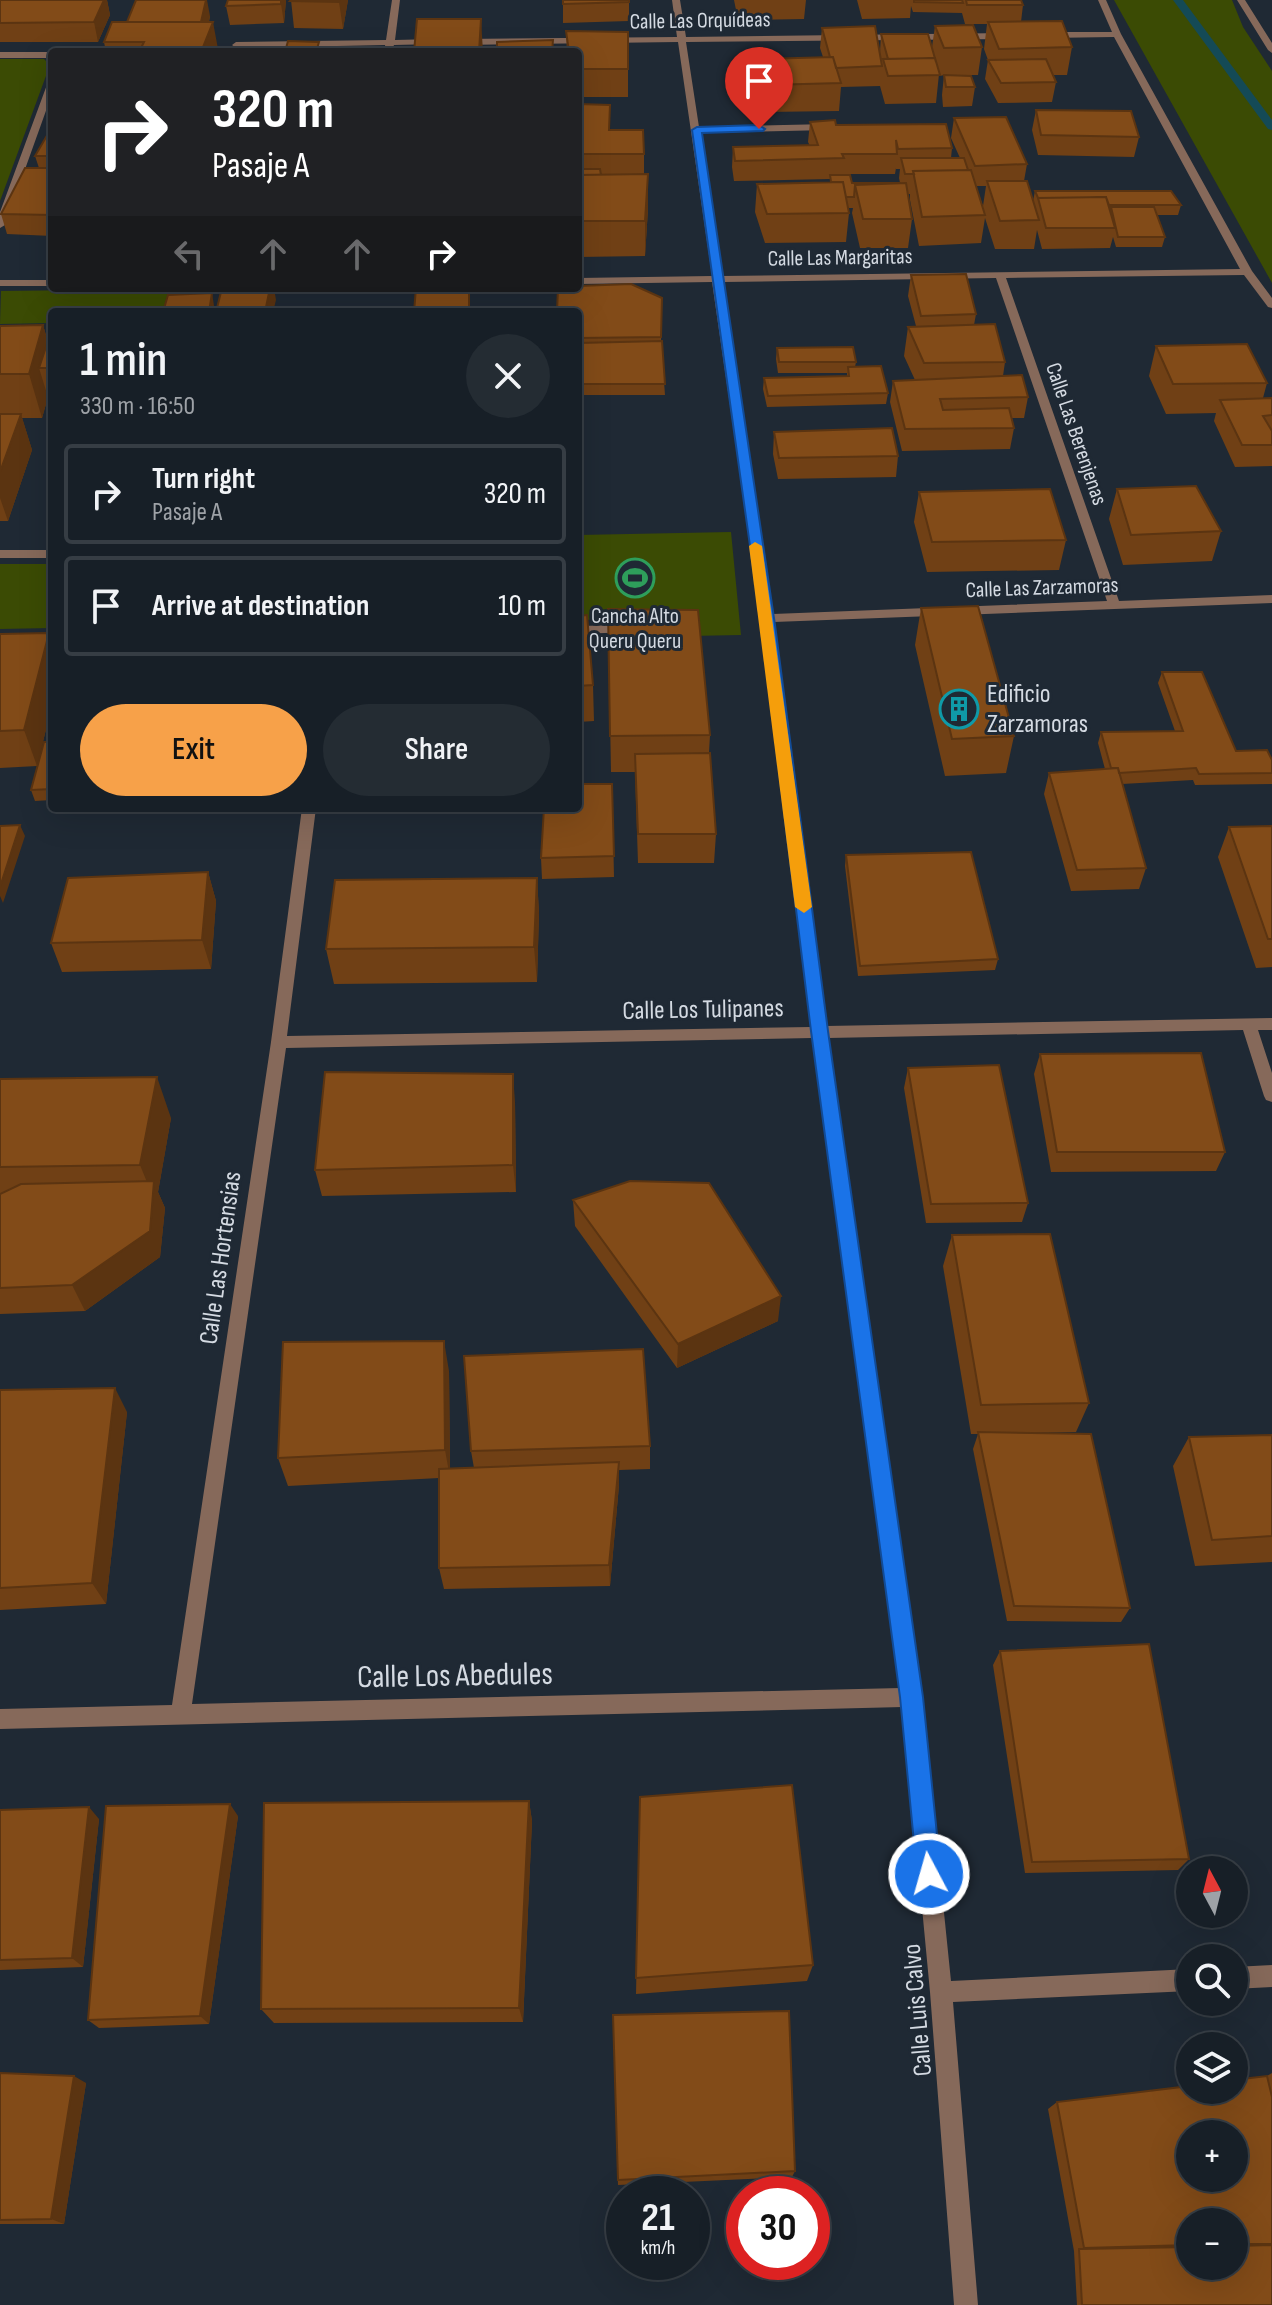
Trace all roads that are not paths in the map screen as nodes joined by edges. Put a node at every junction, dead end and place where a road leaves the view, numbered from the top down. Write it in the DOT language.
graph roads {
  1 [pos="396,0"];
  2 [pos="676,0"];
  3 [pos="1102,0"];
  4 [pos="1241,0"];
  5 [pos="1117,34"];
  6 [pos="1039,35"];
  7 [pos="1023,36"];
  8 [pos="680,40"];
  9 [pos="236,45"];
  10 [pos="389,47"];
  11 [pos="1272,50"];
  12 [pos="0,55"];
  13 [pos="48,55"];
  14 [pos="48,93"];
  15 [pos="838,127"];
  16 [pos="697,130"];
  17 [pos="0,225"];
  18 [pos="1247,272"];
  19 [pos="1000,276"];
  20 [pos="718,280"];
  21 [pos="582,281"];
  22 [pos="0,283"];
  23 [pos="48,283"];
  24 [pos="1272,305"];
  25 [pos="0,554"];
  26 [pos="48,554"];
  27 [pos="1272,599"];
  28 [pos="1114,605"];
  29 [pos="766,618"];
  30 [pos="637,629"];
  31 [pos="582,630"];
  32 [pos="48,639"];
  33 [pos="0,640"];
  34 [pos="308,812"];
  35 [pos="1248,1024"];
  36 [pos="1272,1024"];
  37 [pos="819,1031"];
  38 [pos="279,1042"];
  39 [pos="1272,1096"];
  40 [pos="912,1697"];
  41 [pos="181,1714"];
  42 [pos="0,1719"];
  43 [pos="1272,1976"];
  44 [pos="1248,1977"];
  45 [pos="1176,1981"];
  46 [pos="941,1992"];
  47 [pos="966,2305"];
  1 -- 10 [label="street"];
  2 -- 8 [label="street, Calle Luis Calvo"];
  3 -- 5 [label="street"];
  4 -- 11 [label="street"];
  5 -- 6 [label="street"];
  5 -- 18 [label="street"];
  7 -- 8 [label="street, Calle Las Orquídeas"];
  8 -- 10 [label="street, Calle Las Orquídeas"];
  8 -- 16 [label="street, Calle Luis Calvo"];
  9 -- 10 [label="street, Calle Las Orquídeas"];
  12 -- 13 [label="street"];
  14 -- 17 [label="street"];
  15 -- 16 [label="street"];
  16 -- 20 [label="street, Calle Luis Calvo"];
  18 -- 19 [label="street, Calle Las Margaritas"];
  18 -- 24 [label="street"];
  19 -- 20 [label="street, Calle Las Margaritas"];
  19 -- 28 [label="street, Calle Las Berenjenas"];
  20 -- 21 [label="street, Calle Las Margaritas"];
  20 -- 29 [label="street, Calle Luis Calvo"];
  22 -- 23 [label="street"];
  25 -- 26 [label="street"];
  27 -- 28 [label="street, Calle Las Zarzamoras"];
  28 -- 29 [label="street, Calle Las Zarzamoras"];
  29 -- 37 [label="street, Calle Luis Calvo"];
  30 -- 31 [label="street"];
  32 -- 33 [label="street"];
  34 -- 38 [label="street, Calle Las Hortensias"];
  35 -- 36 [label="street, Calle Los Tulipanes"];
  35 -- 37 [label="street, Calle Los Tulipanes"];
  35 -- 39 [label="street"];
  37 -- 38 [label="street, Calle Los Tulipanes"];
  37 -- 40 [label="street, Calle Luis Calvo"];
  38 -- 41 [label="street, Calle Las Hortensias"];
  40 -- 41 [label="street, Calle Los Abedules"];
  40 -- 46 [label="street, Calle Luis Calvo"];
  41 -- 42 [label="street, Calle Los Abedules"];
  43 -- 44 [label="street"];
  45 -- 46 [label="street"];
  46 -- 47 [label="street, Calle Luis Calvo"];
}
